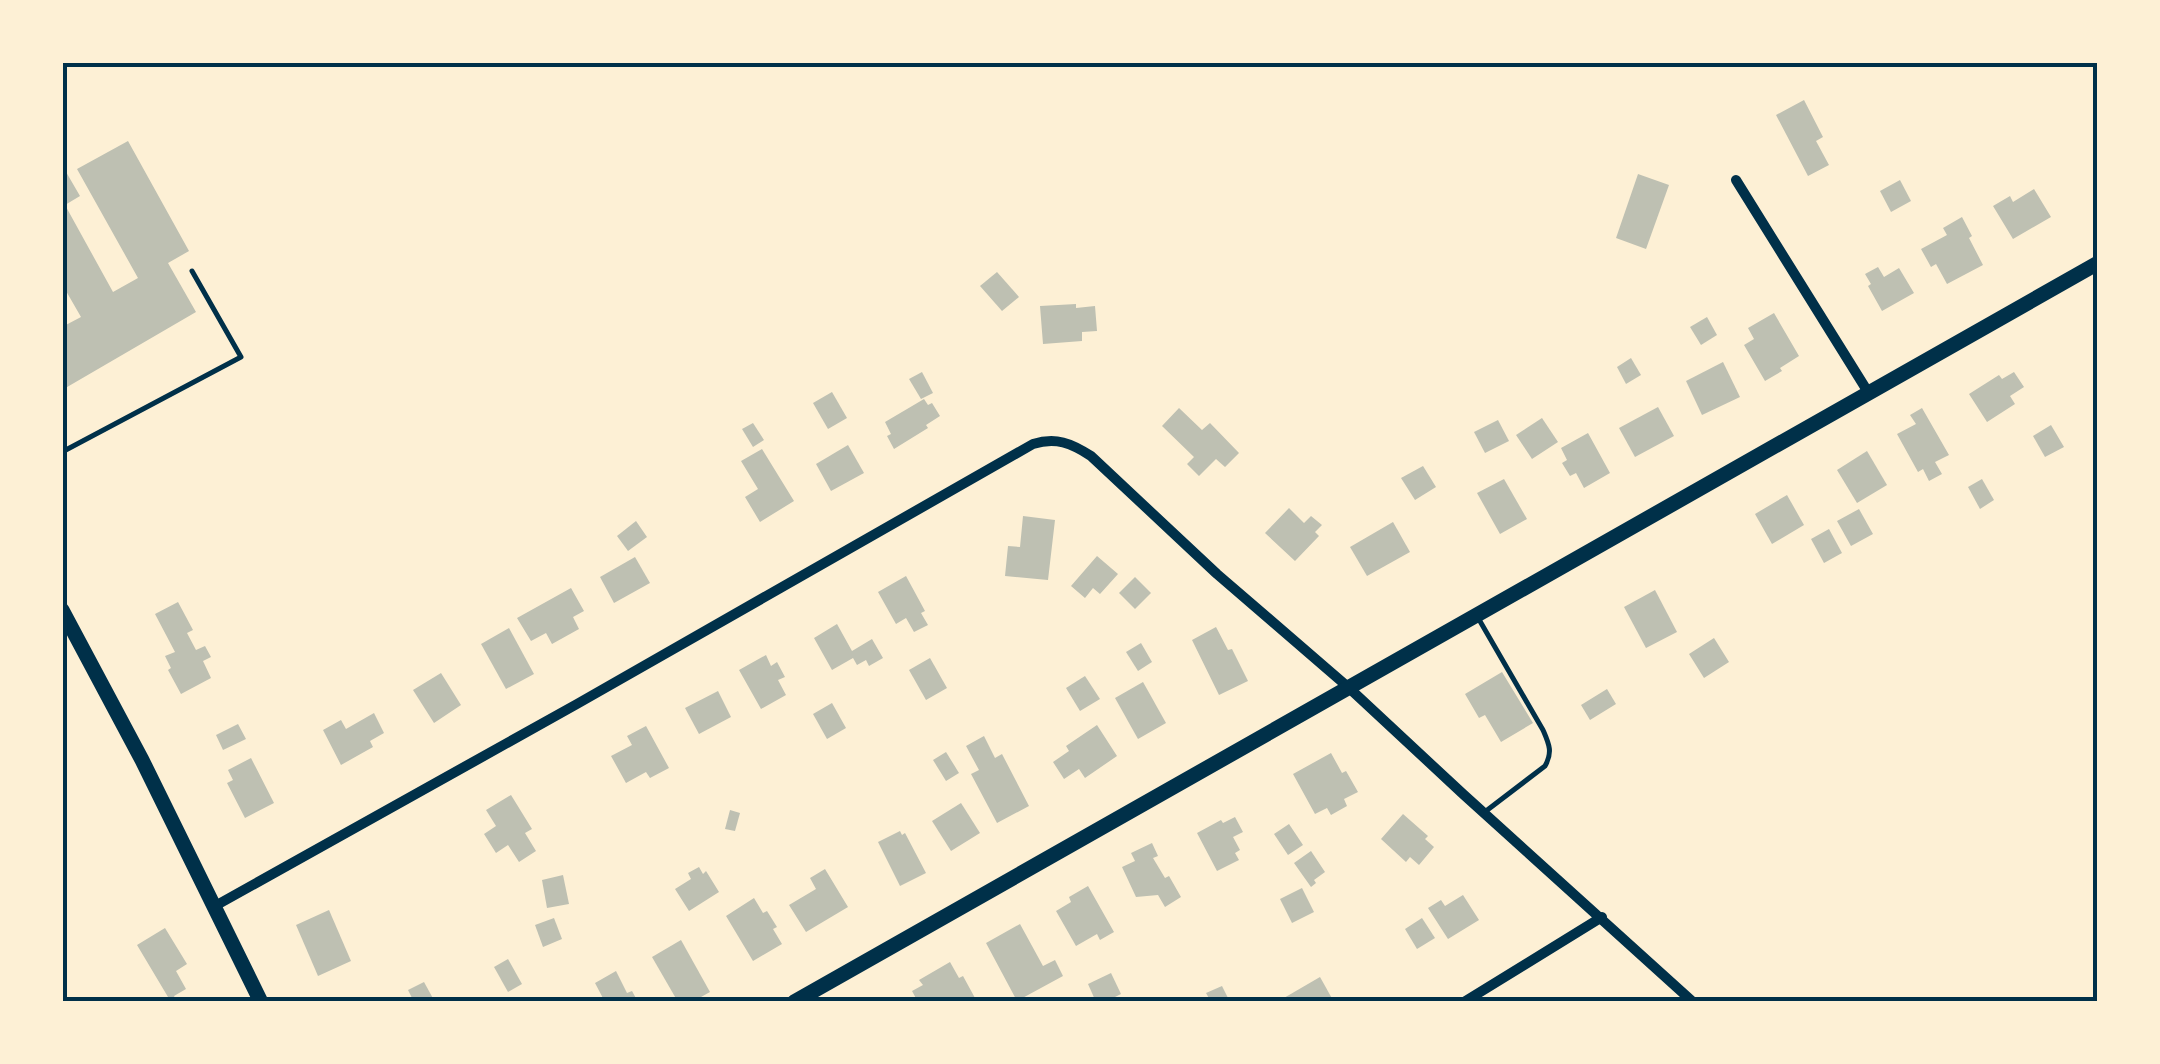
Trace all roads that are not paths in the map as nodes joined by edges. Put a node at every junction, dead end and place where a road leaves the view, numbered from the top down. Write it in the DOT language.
graph roads {
  1 [pos="1736,180"];
  2 [pos="2098,263"];
  3 [pos="192,270"];
  4 [pos="1868,392"];
  5 [pos="62,452"];
  6 [pos="62,610"];
  7 [pos="1476,615"];
  8 [pos="1348,688"];
  9 [pos="1484,813"];
  10 [pos="216,906"];
  11 [pos="1602,917"];
  12 [pos="261,1002"];
  13 [pos="794,1002"];
  14 [pos="1464,1002"];
  15 [pos="1693,1002"];
  1 -- 4 [label="street"];
  2 -- 4 [label="main road"];
  3 -- 5 [label="lane"];
  4 -- 7 [label="main road"];
  6 -- 10 [label="main road"];
  7 -- 8 [label="main road"];
  7 -- 9 [label="lane"];
  8 -- 9 [label="street"];
  8 -- 10 [label="street"];
  8 -- 13 [label="main road"];
  9 -- 11 [label="street"];
  10 -- 12 [label="main road"];
  11 -- 14 [label="street"];
  11 -- 15 [label="street"];
}
